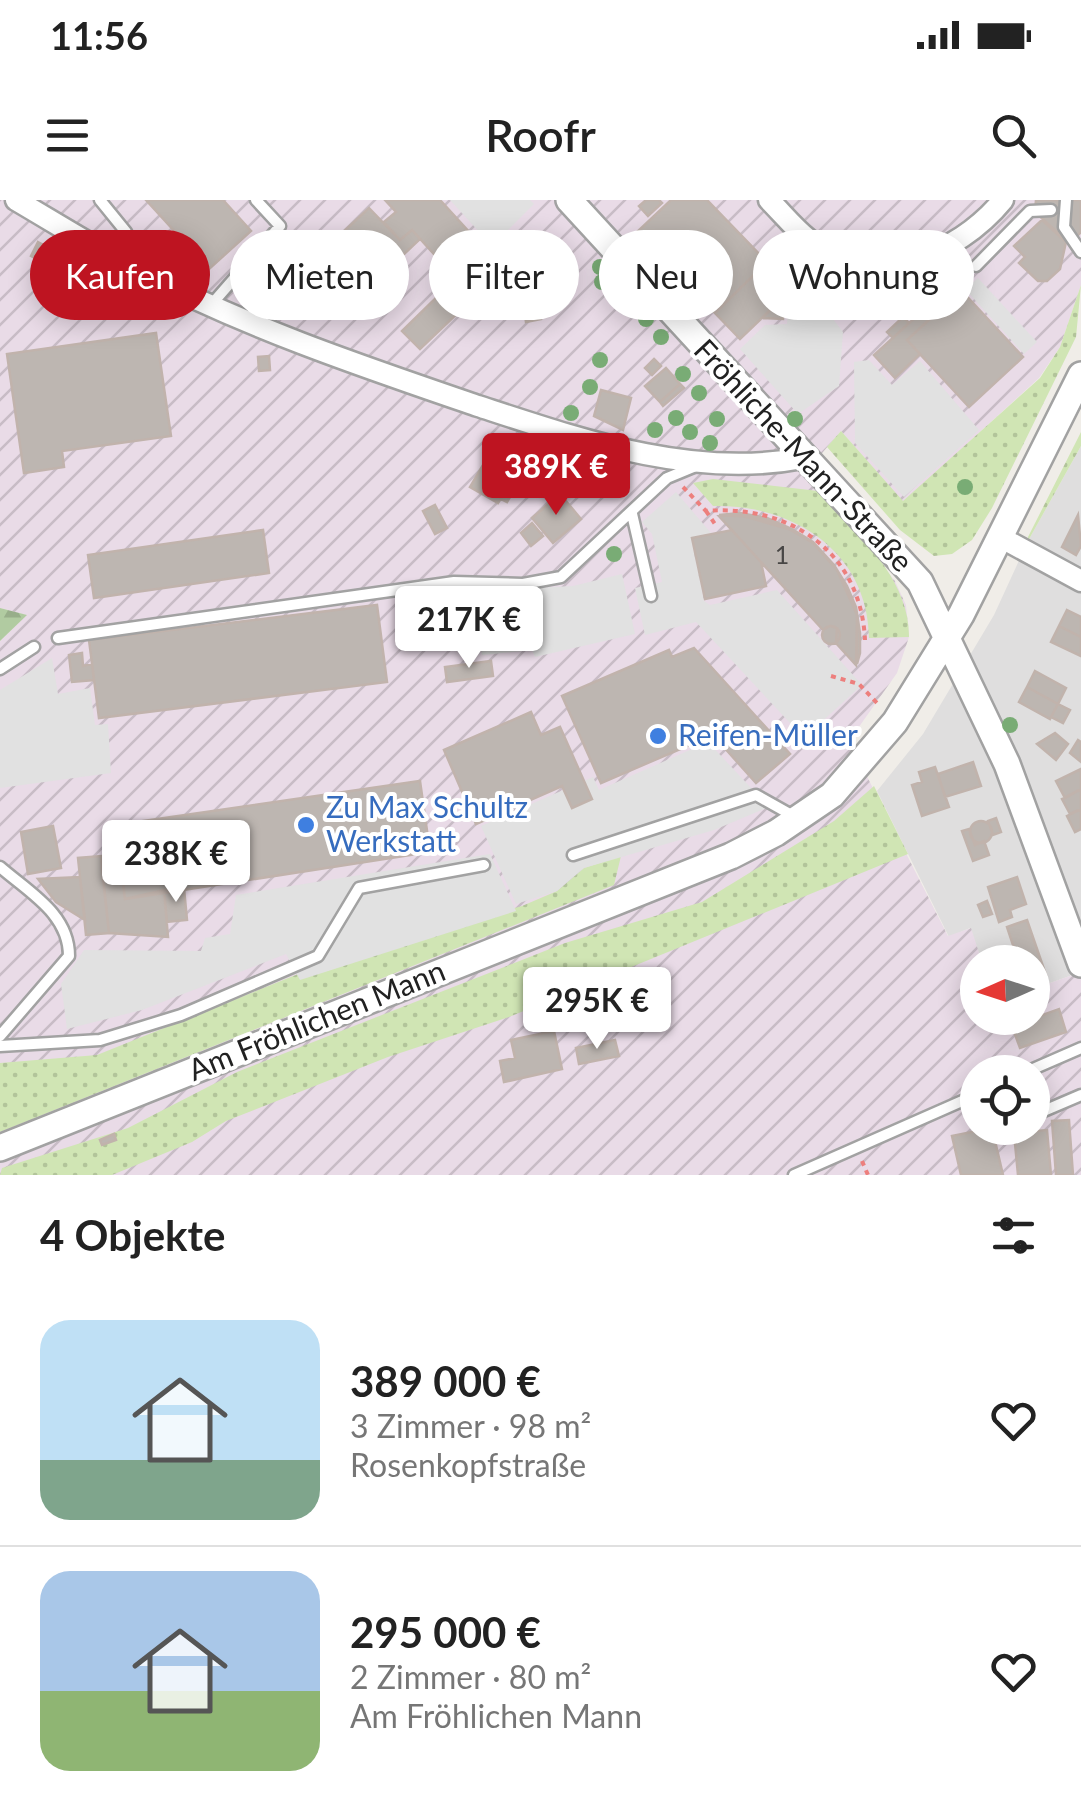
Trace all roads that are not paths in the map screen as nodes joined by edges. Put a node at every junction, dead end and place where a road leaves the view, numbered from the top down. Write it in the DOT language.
graph roads {
  1 [pos="16,200"];
  2 [pos="100,200"];
  3 [pos="256,200"];
  4 [pos="568,200"];
  5 [pos="770,200"];
  6 [pos="1002,200"];
  7 [pos="1066,200"];
  8 [pos="1051,205"];
  9 [pos="1064,227"];
  10 [pos="68,230"];
  11 [pos="124,230"];
  12 [pos="1081,252"];
  13 [pos="976,266"];
  14 [pos="211,305"];
  15 [pos="1081,375"];
  16 [pos="803,458"];
  17 [pos="706,462"];
  18 [pos="632,514"];
  19 [pos="1000,538"];
  20 [pos="1081,581"];
  21 [pos="652,596"];
  22 [pos="948,636"];
  23 [pos="58,638"];
  24 [pos="34,646"];
  25 [pos="0,668"];
  26 [pos="798,818"];
  27 [pos="573,855"];
  28 [pos="484,865"];
  29 [pos="0,867"];
  30 [pos="1081,964"];
  31 [pos="0,1036"];
  32 [pos="0,1046"];
  33 [pos="1081,1048"];
  34 [pos="1050,1062"];
  35 [pos="1081,1096"];
  36 [pos="960,1102"];
  37 [pos="1050,1109"];
  38 [pos="0,1148"];
  39 [pos="794,1175"];
  1 -- 10 [label="street"];
  2 -- 11 [label="lane"];
  3 -- 14 [label="lane"];
  4 -- 16 [label="street, Fröhliche-Mann-Straße"];
  5 -- 6 [label="street"];
  7 -- 9 [label="lane"];
  8 -- 9 [label="lane"];
  8 -- 13 [label="lane"];
  9 -- 12 [label="lane"];
  14 -- 17 [label="street"];
  15 -- 19 [label="street, Am Fröhlichen Mann"];
  16 -- 17 [label="street"];
  16 -- 22 [label="street, Fröhliche-Mann-Straße"];
  17 -- 18 [label="lane"];
  18 -- 21 [label="lane"];
  18 -- 23 [label="lane"];
  19 -- 20 [label="street"];
  19 -- 22 [label="street, Am Fröhlichen Mann"];
  22 -- 26 [label="street, Am Fröhlichen Mann"];
  22 -- 30 [label="street, Fröhliche-Mann-Straße"];
  24 -- 25 [label="lane"];
  26 -- 27 [label="lane"];
  26 -- 38 [label="street, Am Fröhlichen Mann"];
  28 -- 32 [label="lane"];
  29 -- 31 [label="lane"];
  33 -- 34 [label="lane"];
  35 -- 37 [label="lane"];
  36 -- 39 [label="lane"];
}
